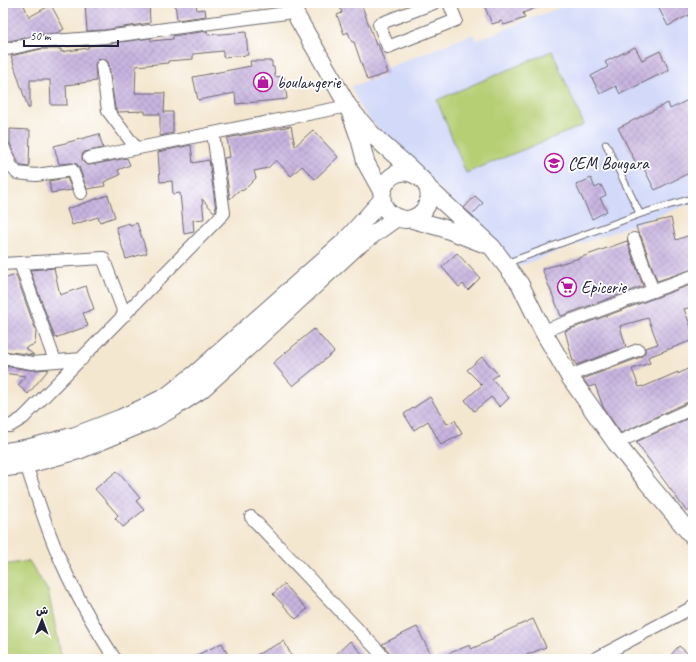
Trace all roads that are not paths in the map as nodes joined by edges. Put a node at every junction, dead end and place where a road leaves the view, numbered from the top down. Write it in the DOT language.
graph roads {
  1 [pos="434,3"];
  2 [pos="449,3"];
  3 [pos="292,7"];
  4 [pos="3,50"];
  5 [pos="102,66"];
  6 [pos="348,106"];
  7 [pos="213,133"];
  8 [pos="606,144"];
  9 [pos="3,146"];
  10 [pos="136,148"];
  11 [pos="89,158"];
  12 [pos="424,182"];
  13 [pos="81,192"];
  14 [pos="382,196"];
  15 [pos="693,198"];
  16 [pos="640,214"];
  17 [pos="404,218"];
  18 [pos="634,239"];
  19 [pos="492,247"];
  20 [pos="20,262"];
  21 [pos="3,264"];
  22 [pos="505,264"];
  23 [pos="693,276"];
  24 [pos="653,291"];
  25 [pos="125,315"];
  26 [pos="543,331"];
  27 [pos="638,350"];
  28 [pos="3,358"];
  29 [pos="82,359"];
  30 [pos="55,361"];
  31 [pos="569,376"];
  32 [pos="693,408"];
  33 [pos="3,426"];
  34 [pos="616,443"];
  35 [pos="3,452"];
  36 [pos="26,465"];
  37 [pos="3,468"];
  38 [pos="251,517"];
  39 [pos="693,537"];
  40 [pos="693,607"];
  41 [pos="115,659"];
  42 [pos="386,659"];
  43 [pos="595,659"];
  1 -- 2 [label="street"];
  3 -- 4 [label="street"];
  3 -- 6 [label="main road"];
  5 -- 10 [label="street"];
  6 -- 7 [label="street"];
  6 -- 12 [label="main road"];
  6 -- 14 [label="main road"];
  7 -- 10 [label="street"];
  7 -- 25 [label="street"];
  8 -- 16 [label="lane"];
  9 -- 13 [label="street"];
  10 -- 11 [label="street"];
  12 -- 14 [label="main road"];
  12 -- 17 [label="main road"];
  12 -- 19 [label="main road"];
  14 -- 17 [label="main road"];
  14 -- 35 [label="main road"];
  15 -- 16 [label="lane"];
  16 -- 22 [label="lane"];
  17 -- 19 [label="main road"];
  17 -- 36 [label="main road"];
  18 -- 24 [label="street"];
  19 -- 22 [label="main road"];
  20 -- 21 [label="street"];
  20 -- 25 [label="street"];
  20 -- 30 [label="street"];
  22 -- 26 [label="main road"];
  23 -- 24 [label="street"];
  24 -- 26 [label="street"];
  25 -- 29 [label="street"];
  26 -- 31 [label="main road"];
  27 -- 31 [label="street"];
  28 -- 30 [label="street"];
  29 -- 30 [label="street"];
  29 -- 33 [label="street"];
  31 -- 34 [label="main road"];
  32 -- 34 [label="street"];
  34 -- 39 [label="main road"];
  36 -- 37 [label="main road"];
  36 -- 41 [label="street"];
  38 -- 42 [label="street"];
  40 -- 43 [label="street"];
}
